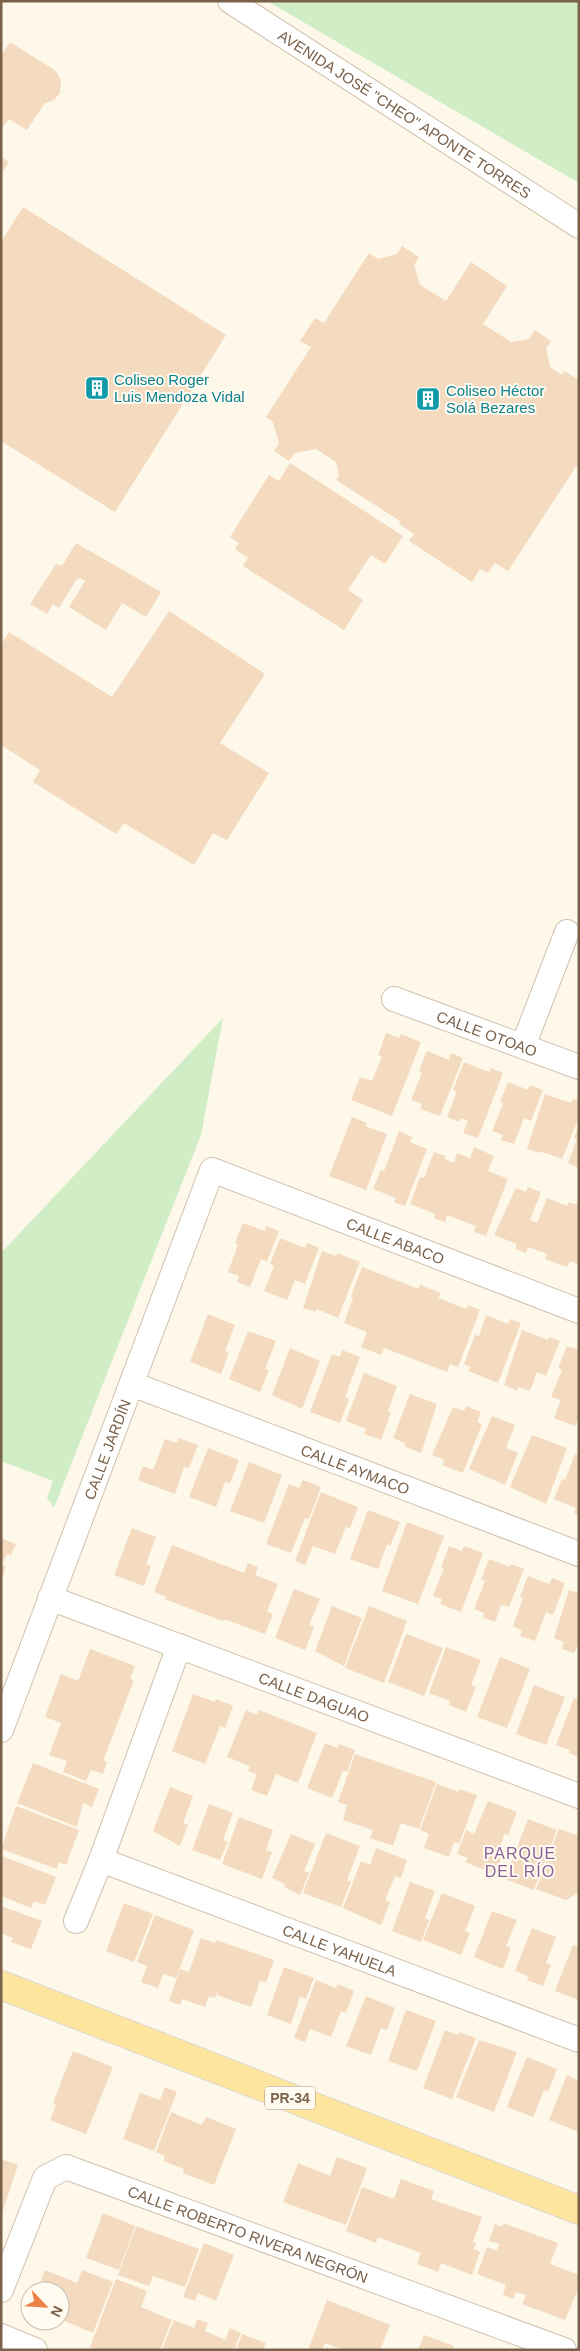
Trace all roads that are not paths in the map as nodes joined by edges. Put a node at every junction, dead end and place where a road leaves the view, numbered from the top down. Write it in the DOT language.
graph roads {
  1 [pos="230,1"];
  2 [pos="579,226"];
  3 [pos="567,932"];
  4 [pos="394,999"];
  5 [pos="523,1046"];
  6 [pos="579,1067"];
  7 [pos="212,1170"];
  8 [pos="579,1311"];
  9 [pos="132,1384"];
  10 [pos="579,1554"];
  11 [pos="50,1598"];
  12 [pos="179,1646"];
  13 [pos="1,1730"];
  14 [pos="579,1796"];
  15 [pos="101,1860"];
  16 [pos="76,1921"];
  17 [pos="1,1985"];
  18 [pos="579,2040"];
  19 [pos="579,2210"];
  20 [pos="1,2290"];
  21 [pos="1,2336"];
  22 [pos="561,2349"];
  23 [pos="35,2350"];
  1 -- 2 [label="street, AVENIDA JOSÉ \"CHEO\" APONTE TORRES"];
  3 -- 5 [label="street"];
  4 -- 5 [label="street, CALLE OTOAO"];
  5 -- 6 [label="street, CALLE OTOAO"];
  7 -- 8 [label="street, CALLE ABACO"];
  7 -- 9 [label="street, CALLE JARDÍN"];
  9 -- 10 [label="street, CALLE AYMACO"];
  9 -- 11 [label="street, CALLE JARDÍN"];
  11 -- 12 [label="street, CALLE DAGUAO"];
  11 -- 13 [label="street, CALLE JARDÍN"];
  12 -- 14 [label="street, CALLE DAGUAO"];
  12 -- 15 [label="street"];
  15 -- 16 [label="street"];
  15 -- 18 [label="street, CALLE YAHUELA"];
  17 -- 19 [label="main road, PR-34"];
  20 -- 22 [label="street, CALLE ROBERTO RIVERA NEGRÓN"];
  21 -- 23 [label="street"];
}
